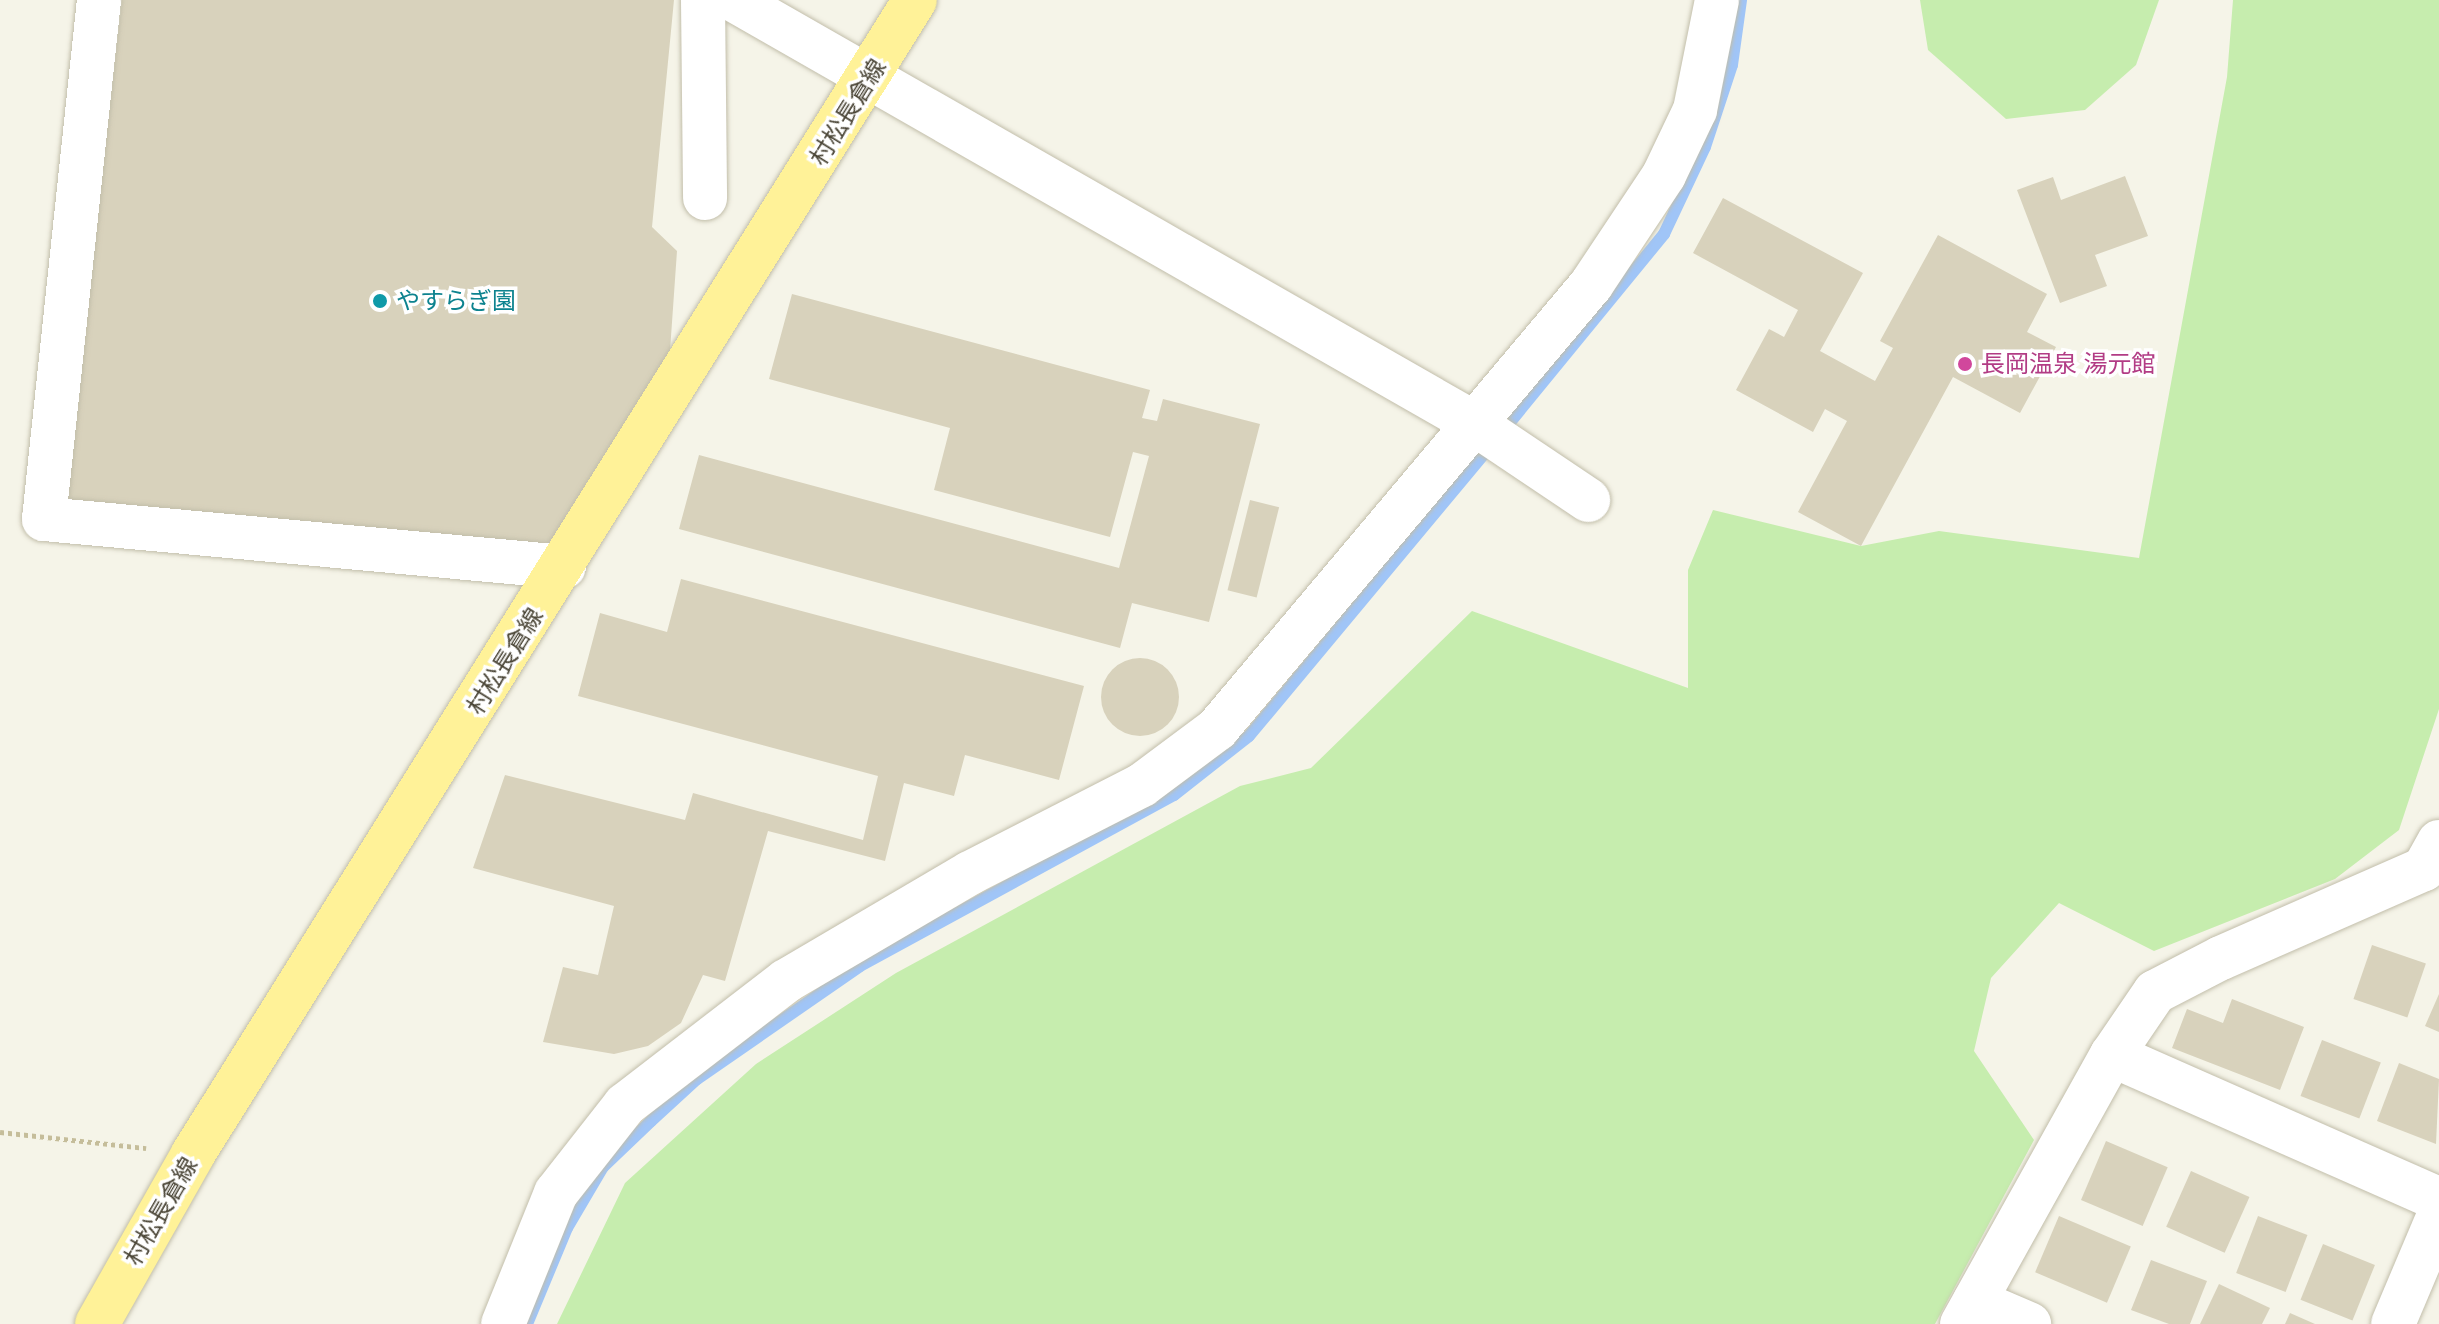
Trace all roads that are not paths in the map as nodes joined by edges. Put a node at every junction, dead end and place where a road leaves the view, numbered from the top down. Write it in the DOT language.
graph roads {
  1 [pos="99,0"];
  2 [pos="703,0"];
  3 [pos="734,0"];
  4 [pos="915,0"];
  5 [pos="1717,0"];
  6 [pos="868,80"];
  7 [pos="705,198"];
  8 [pos="1472,422"];
  9 [pos="1588,500"];
  10 [pos="564,567"];
  11 [pos="2434,863"];
  12 [pos="2112,1055"];
  13 [pos="2439,1199"];
  14 [pos="2439,1215"];
  15 [pos="1969,1312"];
  16 [pos="97,1324"];
  17 [pos="503,1324"];
  18 [pos="2029,1324"];
  19 [pos="2393,1324"];
  1 -- 10 [label="street"];
  2 -- 7 [label="street"];
  3 -- 6 [label="street"];
  4 -- 6 [label="main road, 村松長倉線"];
  5 -- 8 [label="street"];
  6 -- 8 [label="street"];
  6 -- 10 [label="main road, 村松長倉線"];
  8 -- 9 [label="street"];
  8 -- 17 [label="street"];
  10 -- 16 [label="main road, 村松長倉線"];
  11 -- 12 [label="street"];
  12 -- 13 [label="street"];
  12 -- 15 [label="street"];
  14 -- 19 [label="street"];
  15 -- 18 [label="street"];
}
